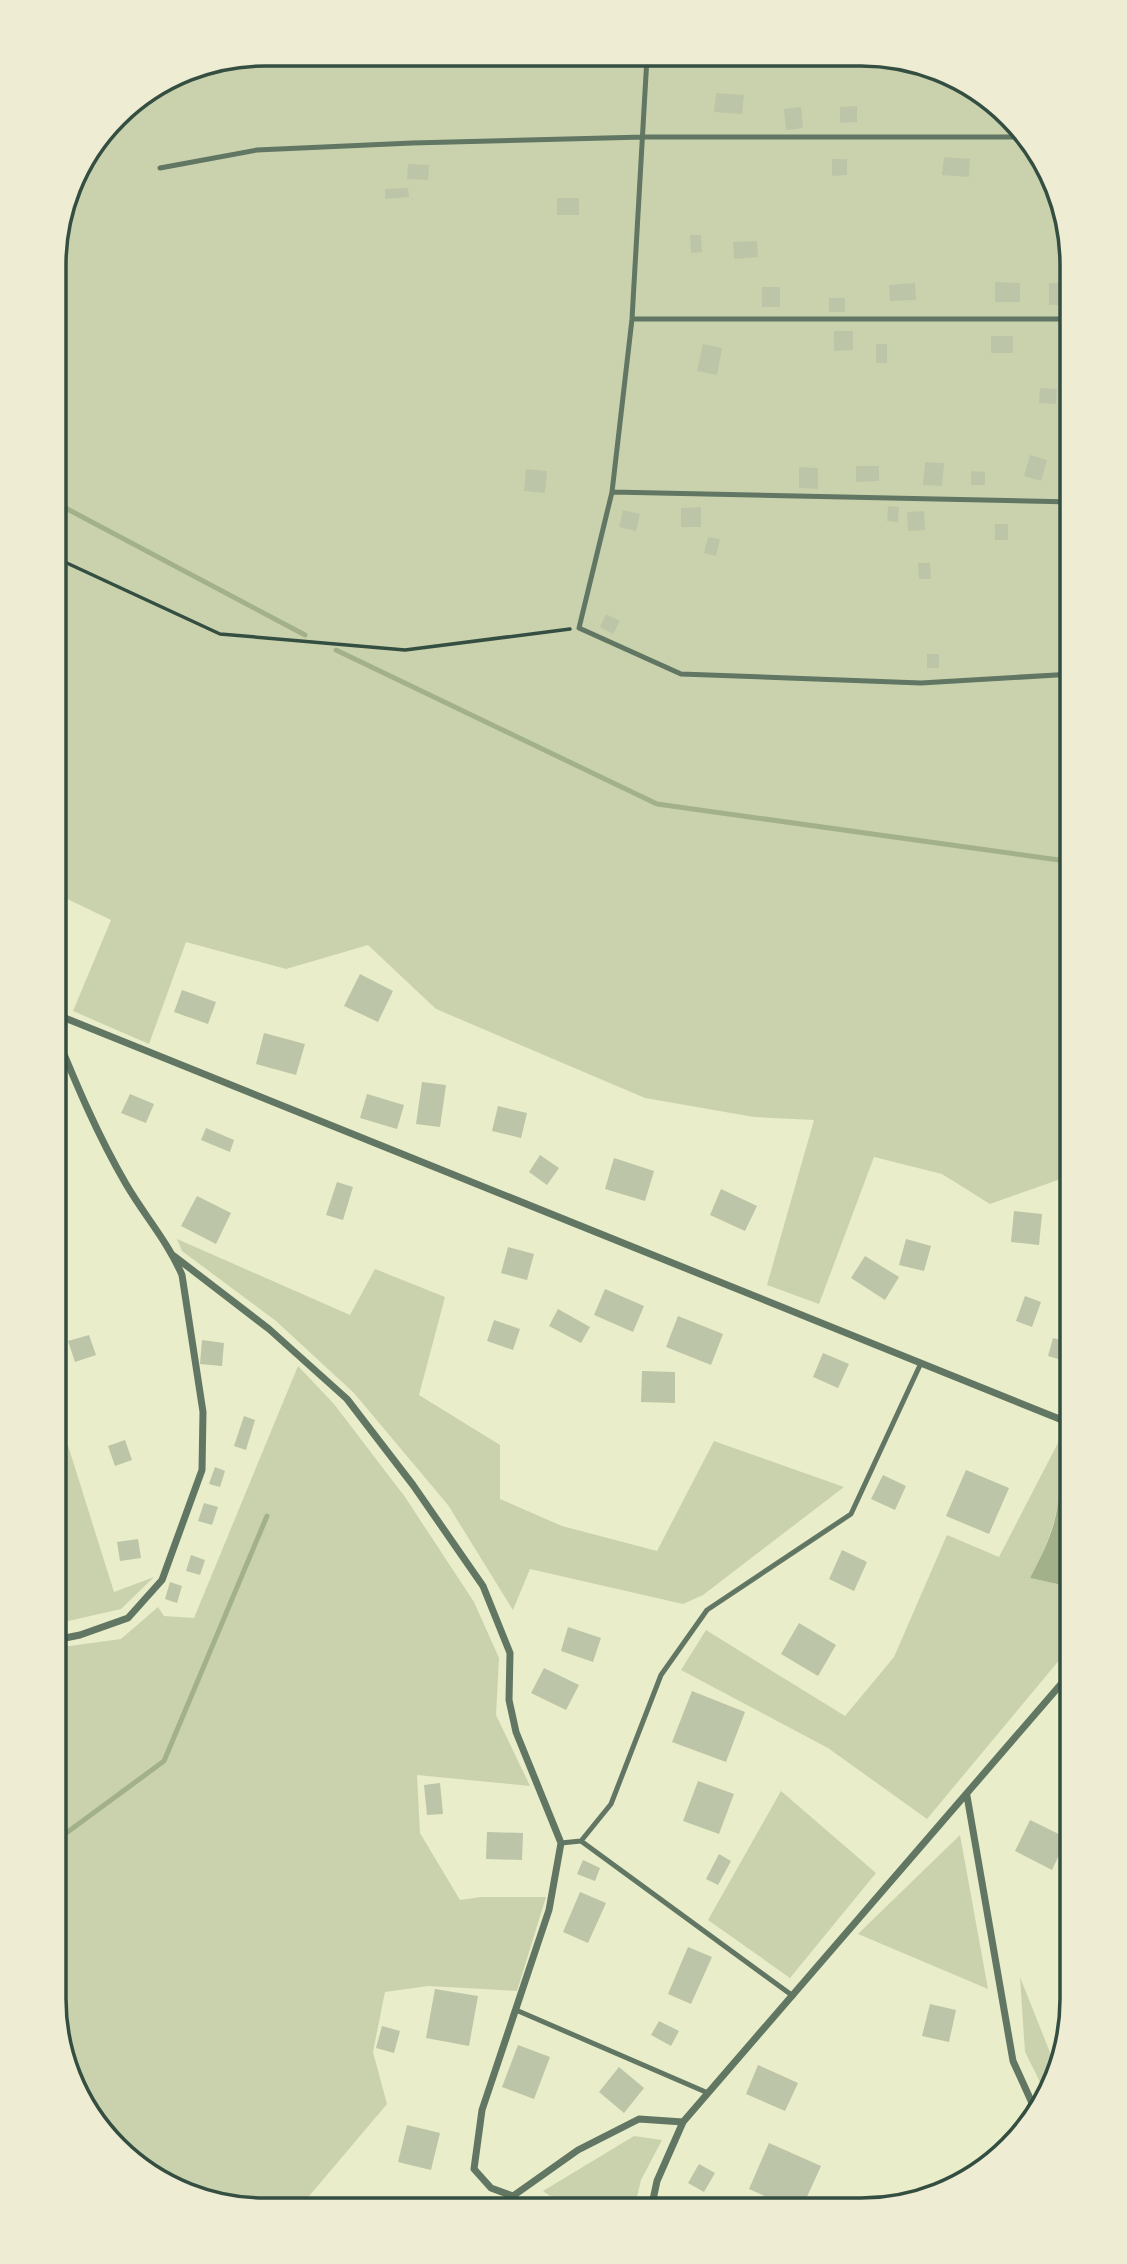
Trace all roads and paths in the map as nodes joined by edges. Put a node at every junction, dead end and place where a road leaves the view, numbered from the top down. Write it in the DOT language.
graph roads {
  1 [pos="647,67"];
  2 [pos="644,136"];
  3 [pos="1013,136"];
  4 [pos="160,168"];
  5 [pos="632,319"];
  6 [pos="1060,319"];
  7 [pos="612,492"];
  8 [pos="1060,502"];
  9 [pos="67,563"];
  10 [pos="579,628"];
  11 [pos="1060,675"];
  12 [pos="67,1019"];
  13 [pos="67,1061"];
  14 [pos="174,1256"];
  15 [pos="920,1363"];
  16 [pos="1060,1419"];
  17 [pos="67,1638"];
  18 [pos="1060,1689"];
  19 [pos="967,1796"];
  20 [pos="582,1841"];
  21 [pos="561,1843"];
  22 [pos="793,1996"];
  23 [pos="516,2010"];
  24 [pos="708,2093"];
  25 [pos="1031,2102"];
  26 [pos="683,2122"];
  27 [pos="513,2196"];
  28 [pos="653,2198"];
  1 -- 2 [label="lane"];
  2 -- 3 [label="lane"];
  2 -- 4 [label="lane"];
  2 -- 5 [label="lane"];
  5 -- 6 [label="lane"];
  5 -- 7 [label="lane"];
  7 -- 8 [label="lane"];
  7 -- 10 [label="lane"];
  9 -- 10 [label="path"];
  10 -- 11 [label="lane"];
  12 -- 15 [label="street"];
  13 -- 14 [label="street"];
  14 -- 17 [label="street"];
  14 -- 21 [label="street"];
  15 -- 16 [label="street"];
  15 -- 20 [label="lane"];
  18 -- 19 [label="street"];
  19 -- 22 [label="street"];
  19 -- 25 [label="street"];
  20 -- 21 [label="lane"];
  20 -- 22 [label="lane"];
  21 -- 23 [label="street"];
  22 -- 24 [label="street"];
  23 -- 24 [label="lane"];
  23 -- 27 [label="street"];
  24 -- 26 [label="street"];
  26 -- 27 [label="street"];
  26 -- 28 [label="street"];
}
